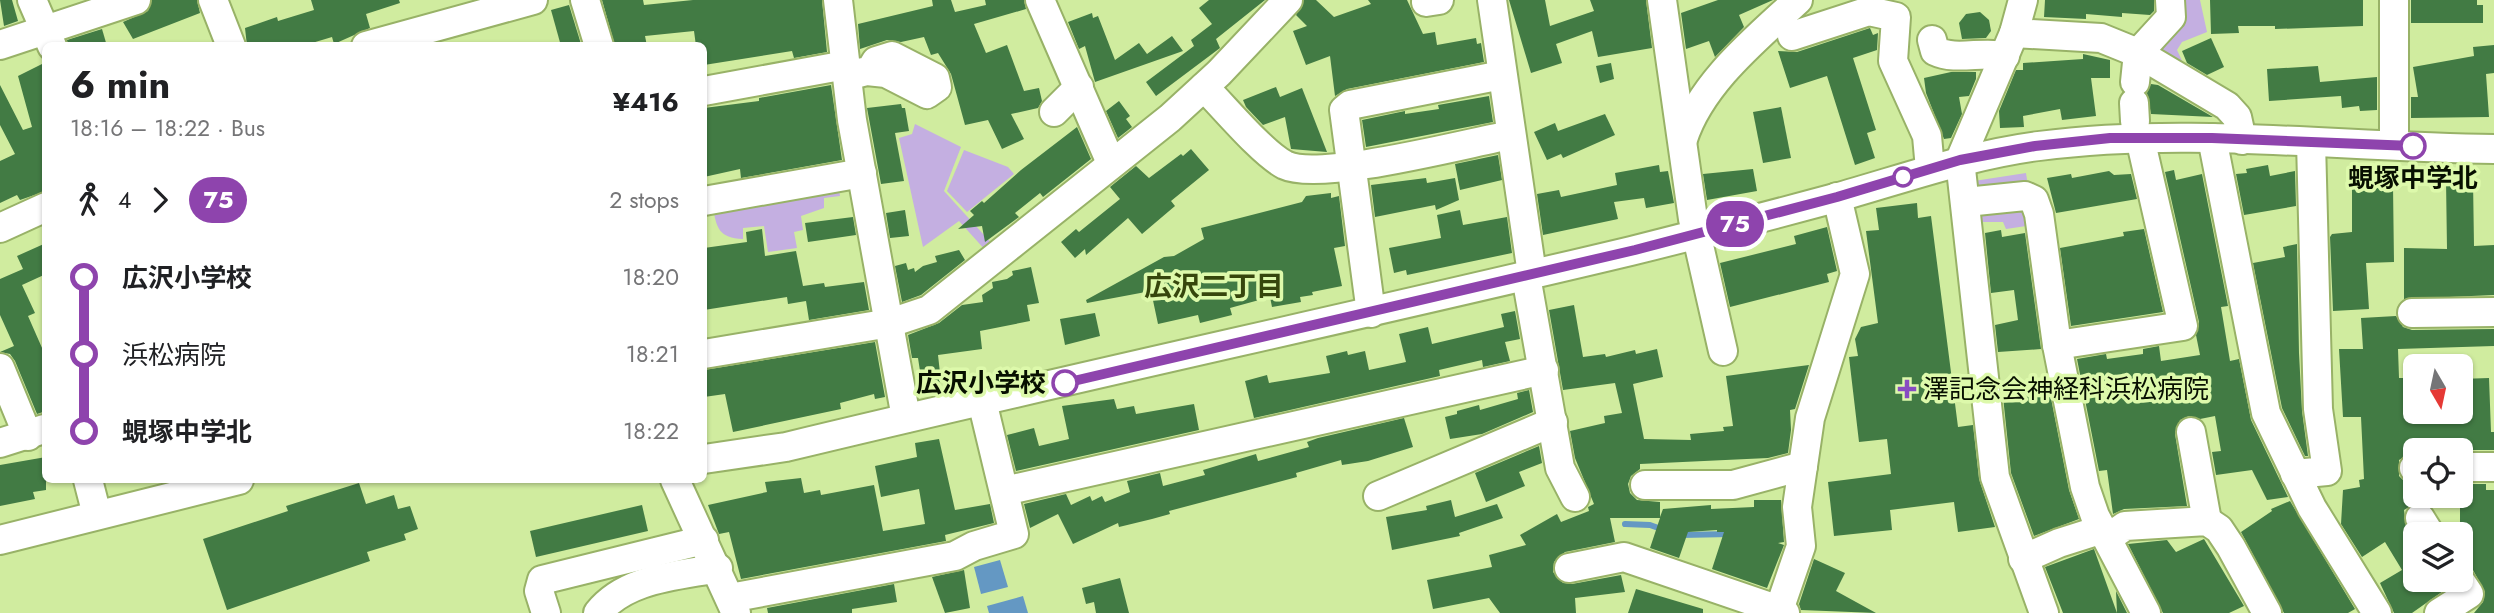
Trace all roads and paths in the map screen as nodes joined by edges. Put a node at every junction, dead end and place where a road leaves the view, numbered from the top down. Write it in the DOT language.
graph roads {
  1 [pos="32,0"];
  2 [pos="213,0"];
  3 [pos="533,0"];
  4 [pos="585,0"];
  5 [pos="1040,0"];
  6 [pos="1288,0"];
  7 [pos="1492,0"];
  8 [pos="1662,0"];
  9 [pos="1798,0"];
  10 [pos="2023,0"];
  11 [pos="2170,0"];
  12 [pos="2394,0"];
  13 [pos="129,1"];
  14 [pos="846,1"];
  15 [pos="1792,36"];
  16 [pos="48,39"];
  17 [pos="1932,40"];
  18 [pos="229,42"];
  19 [pos="381,42"];
  20 [pos="598,42"];
  21 [pos="0,45"];
  22 [pos="2009,45"];
  23 [pos="2138,53"];
  24 [pos="854,71"];
  25 [pos="1502,75"];
  26 [pos="1079,87"];
  27 [pos="1204,88"];
  28 [pos="707,91"];
  29 [pos="2136,111"];
  30 [pos="1054,112"];
  31 [pos="1511,135"];
  32 [pos="2212,138"];
  33 [pos="1684,139"];
  34 [pos="2242,140"];
  35 [pos="2311,142"];
  36 [pos="2394,145"];
  37 [pos="2494,149"];
  38 [pos="1960,160"];
  39 [pos="1111,163"];
  40 [pos="1349,166"];
  41 [pos="1930,169"];
  42 [pos="862,173"];
  43 [pos="1837,197"];
  44 [pos="707,200"];
  45 [pos="1966,202"];
  46 [pos="42,210"];
  47 [pos="0,228"];
  48 [pos="1688,236"];
  49 [pos="1529,275"];
  50 [pos="2494,312"];
  51 [pos="1371,313"];
  52 [pos="2412,313"];
  53 [pos="1699,314"];
  54 [pos="890,323"];
  55 [pos="2057,345"];
  56 [pos="1723,351"];
  57 [pos="707,354"];
  58 [pos="0,368"];
  59 [pos="1544,370"];
  60 [pos="982,401"];
  61 [pos="906,418"];
  62 [pos="1553,422"];
  63 [pos="37,432"];
  64 [pos="2191,432"];
  65 [pos="0,443"];
  66 [pos="707,459"];
  67 [pos="2473,467"];
  68 [pos="2494,467"];
  69 [pos="1795,468"];
  70 [pos="2295,474"];
  71 [pos="89,483"];
  72 [pos="227,483"];
  73 [pos="676,483"];
  74 [pos="1646,485"];
  75 [pos="1004,491"];
  76 [pos="1378,496"];
  77 [pos="1575,497"];
  78 [pos="97,516"];
  79 [pos="2207,521"];
  80 [pos="2105,534"];
  81 [pos="0,540"];
  82 [pos="704,540"];
  83 [pos="2023,559"];
  84 [pos="718,568"];
  85 [pos="1569,568"];
  86 [pos="2468,592"];
  87 [pos="733,606"];
  88 [pos="1782,611"];
  89 [pos="546,613"];
  90 [pos="598,613"];
  91 [pos="2044,613"];
  92 [pos="2146,613"];
  93 [pos="2267,613"];
  94 [pos="2377,613"];
  95 [pos="2439,613"];
  1 -- 16 [label="street"];
  2 -- 18 [label="street"];
  3 -- 19 [label="street"];
  4 -- 20 [label="street"];
  5 -- 26 [label="street"];
  6 -- 27 [label="street"];
  7 -- 25 [label="street"];
  8 -- 33 [label="street"];
  9 -- 33 [label="street"];
  10 -- 22 [label="street"];
  11 -- 23 [label="street"];
  12 -- 36 [label="street"];
  13 -- 16 [label="street"];
  14 -- 24 [label="street"];
  15 -- 41 [label="street"];
  16 -- 21 [label="street"];
  17 -- 22 [label="street"];
  22 -- 23 [label="street"];
  22 -- 38 [label="street"];
  23 -- 29 [label="street"];
  23 -- 34 [label="street"];
  24 -- 28 [label="street"];
  24 -- 42 [label="street"];
  25 -- 31 [label="street"];
  25 -- 40 [label="street"];
  26 -- 30 [label="street"];
  26 -- 39 [label="street"];
  27 -- 39 [label="street"];
  27 -- 40 [label="street"];
  29 -- 32 [label="street"];
  29 -- 38 [label="street"];
  29 -- 55 [label="street"];
  31 -- 40 [label="street"];
  31 -- 49 [label="street"];
  32 -- 34 [label="street"];
  32 -- 70 [label="street"];
  33 -- 48 [label="street"];
  34 -- 35 [label="street"];
  35 -- 36 [label="street"];
  35 -- 70 [label="street"];
  36 -- 37 [label="street"];
  38 -- 41 [label="street"];
  38 -- 45 [label="street"];
  39 -- 54 [label="street"];
  40 -- 51 [label="street"];
  41 -- 43 [label="street"];
  42 -- 44 [label="street"];
  42 -- 54 [label="street"];
  43 -- 48 [label="street"];
  43 -- 69 [label="street"];
  45 -- 55 [label="street"];
  45 -- 83 [label="street"];
  46 -- 47 [label="street"];
  48 -- 49 [label="street"];
  48 -- 53 [label="street"];
  48 -- 56 [label="street"];
  49 -- 51 [label="street"];
  49 -- 59 [label="street"];
  50 -- 52 [label="street"];
  51 -- 60 [label="street"];
  54 -- 57 [label="street"];
  54 -- 61 [label="street"];
  55 -- 80 [label="street"];
  58 -- 63 [label="street"];
  59 -- 62 [label="street"];
  59 -- 75 [label="street"];
  60 -- 61 [label="street"];
  60 -- 75 [label="street"];
  61 -- 66 [label="street"];
  62 -- 76 [label="street"];
  62 -- 77 [label="street"];
  63 -- 65 [label="street"];
  64 -- 79 [label="street"];
  67 -- 68 [label="street"];
  69 -- 74 [label="street"];
  69 -- 88 [label="street"];
  70 -- 94 [label="street"];
  71 -- 78 [label="street"];
  72 -- 78 [label="street"];
  73 -- 82 [label="street"];
  75 -- 87 [label="street"];
  78 -- 81 [label="street"];
  79 -- 80 [label="street"];
  79 -- 93 [label="street"];
  80 -- 83 [label="street"];
  80 -- 92 [label="street"];
  82 -- 84 [label="street"];
  82 -- 89 [label="street"];
  83 -- 91 [label="street"];
  84 -- 87 [label="street"];
  84 -- 90 [label="street"];
  85 -- 88 [label="street"];
  86 -- 95 [label="street"];
}
